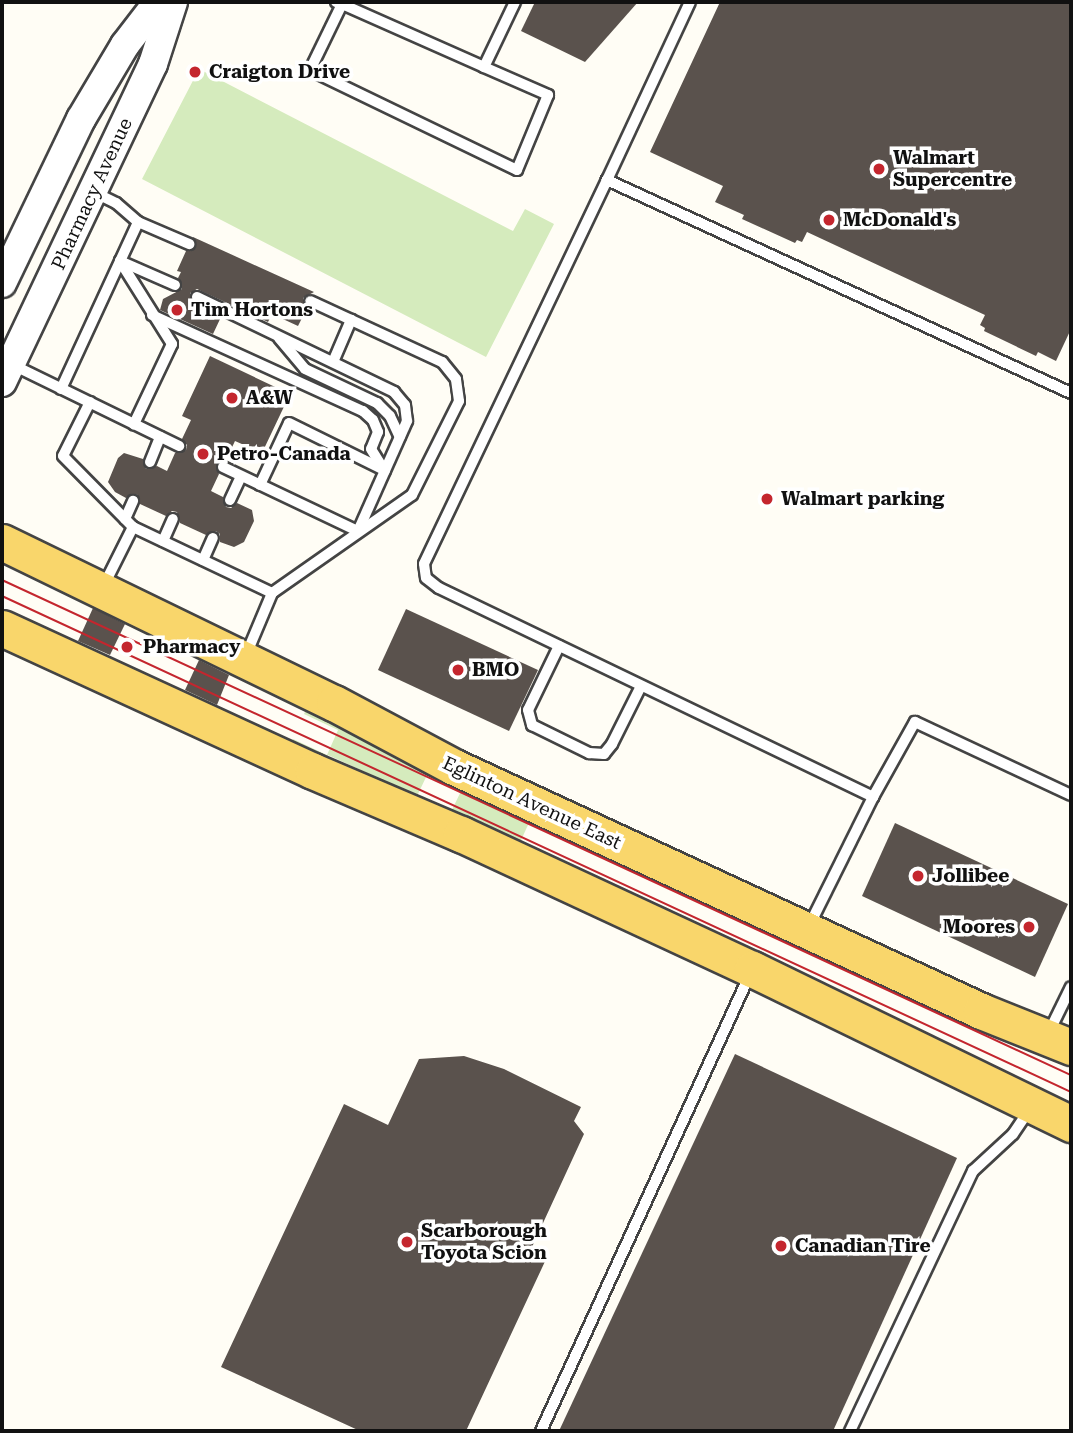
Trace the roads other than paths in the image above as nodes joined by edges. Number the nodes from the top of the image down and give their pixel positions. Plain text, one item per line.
1 (158, 2) edge
2 (173, 2) edge
3 (515, 2) edge
4 (690, 2) edge
5 (339, 3) edge
6 (484, 67) junction
7 (607, 180) junction
8 (93, 192) junction
9 (138, 222) junction
10 (189, 244) dead end
11 (120, 261) junction
12 (2, 283) edge
13 (175, 285) dead end
14 (197, 297) dead end
15 (310, 301) dead end
16 (152, 315) junction
17 (351, 320) junction
18 (277, 336) junction
19 (333, 362) junction
20 (6, 373) edge
21 (61, 389) junction
22 (1071, 393) edge
23 (90, 402) junction
24 (134, 424) junction
25 (160, 437) junction
26 (400, 437) junction
27 (179, 446) dead end
28 (149, 462) dead end
29 (223, 467) dead end
30 (385, 471) junction
31 (241, 476) junction
32 (260, 485) junction
33 (230, 500) dead end
34 (133, 501) dead end
35 (173, 519) dead end
36 (129, 523) junction
37 (358, 531) junction
38 (213, 538) dead end
39 (163, 541) junction
40 (2, 542) edge
41 (203, 561) junction
42 (102, 590) junction
43 (272, 593) junction
44 (2, 628) edge
45 (559, 646) junction
46 (243, 660) junction
47 (641, 686) junction
48 (1071, 795) edge
49 (873, 797) junction
50 (807, 931) junction
51 (752, 969) junction
52 (1071, 986) edge
53 (1059, 1042) edge
54 (1032, 1106) junction
55 (1071, 1125) edge
56 (541, 1431) edge
57 (850, 1431) edge

1 - 12 street, Pharmacy Avenue
2 - 8 street, Pharmacy Avenue
3 - 6 lane
4 - 7 lane
5 - 6 lane
5 - 6 lane
7 - 22 lane
7 - 45 lane
8 - 9 lane
8 - 20 street, Pharmacy Avenue
9 - 10 lane
9 - 11 lane
11 - 13 lane
11 - 16 lane
11 - 21 lane
14 - 18 lane
15 - 17 lane
16 - 24 lane
16 - 30 lane
17 - 19 lane
17 - 37 lane
18 - 19 lane
18 - 26 lane
19 - 26 lane
20 - 21 lane
21 - 23 lane
23 - 24 lane
23 - 36 lane
24 - 25 lane
25 - 27 lane
25 - 28 lane
26 - 30 lane
29 - 31 lane
30 - 32 lane
30 - 37 lane
31 - 32 lane
31 - 33 lane
32 - 37 lane
34 - 36 lane
35 - 39 lane
36 - 39 lane
36 - 42 lane
37 - 43 lane
38 - 41 lane
39 - 41 lane
40 - 42 main road, Eglinton Avenue East
41 - 43 lane
42 - 46 main road, Eglinton Avenue East
43 - 46 lane
44 - 51 main road
45 - 47 lane
45 - 47 lane
46 - 50 main road, Eglinton Avenue East
47 - 49 lane
48 - 49 lane
49 - 50 lane
50 - 53 main road, Eglinton Avenue East
51 - 54 main road
51 - 56 lane
52 - 53 lane
54 - 55 main road
54 - 57 lane

